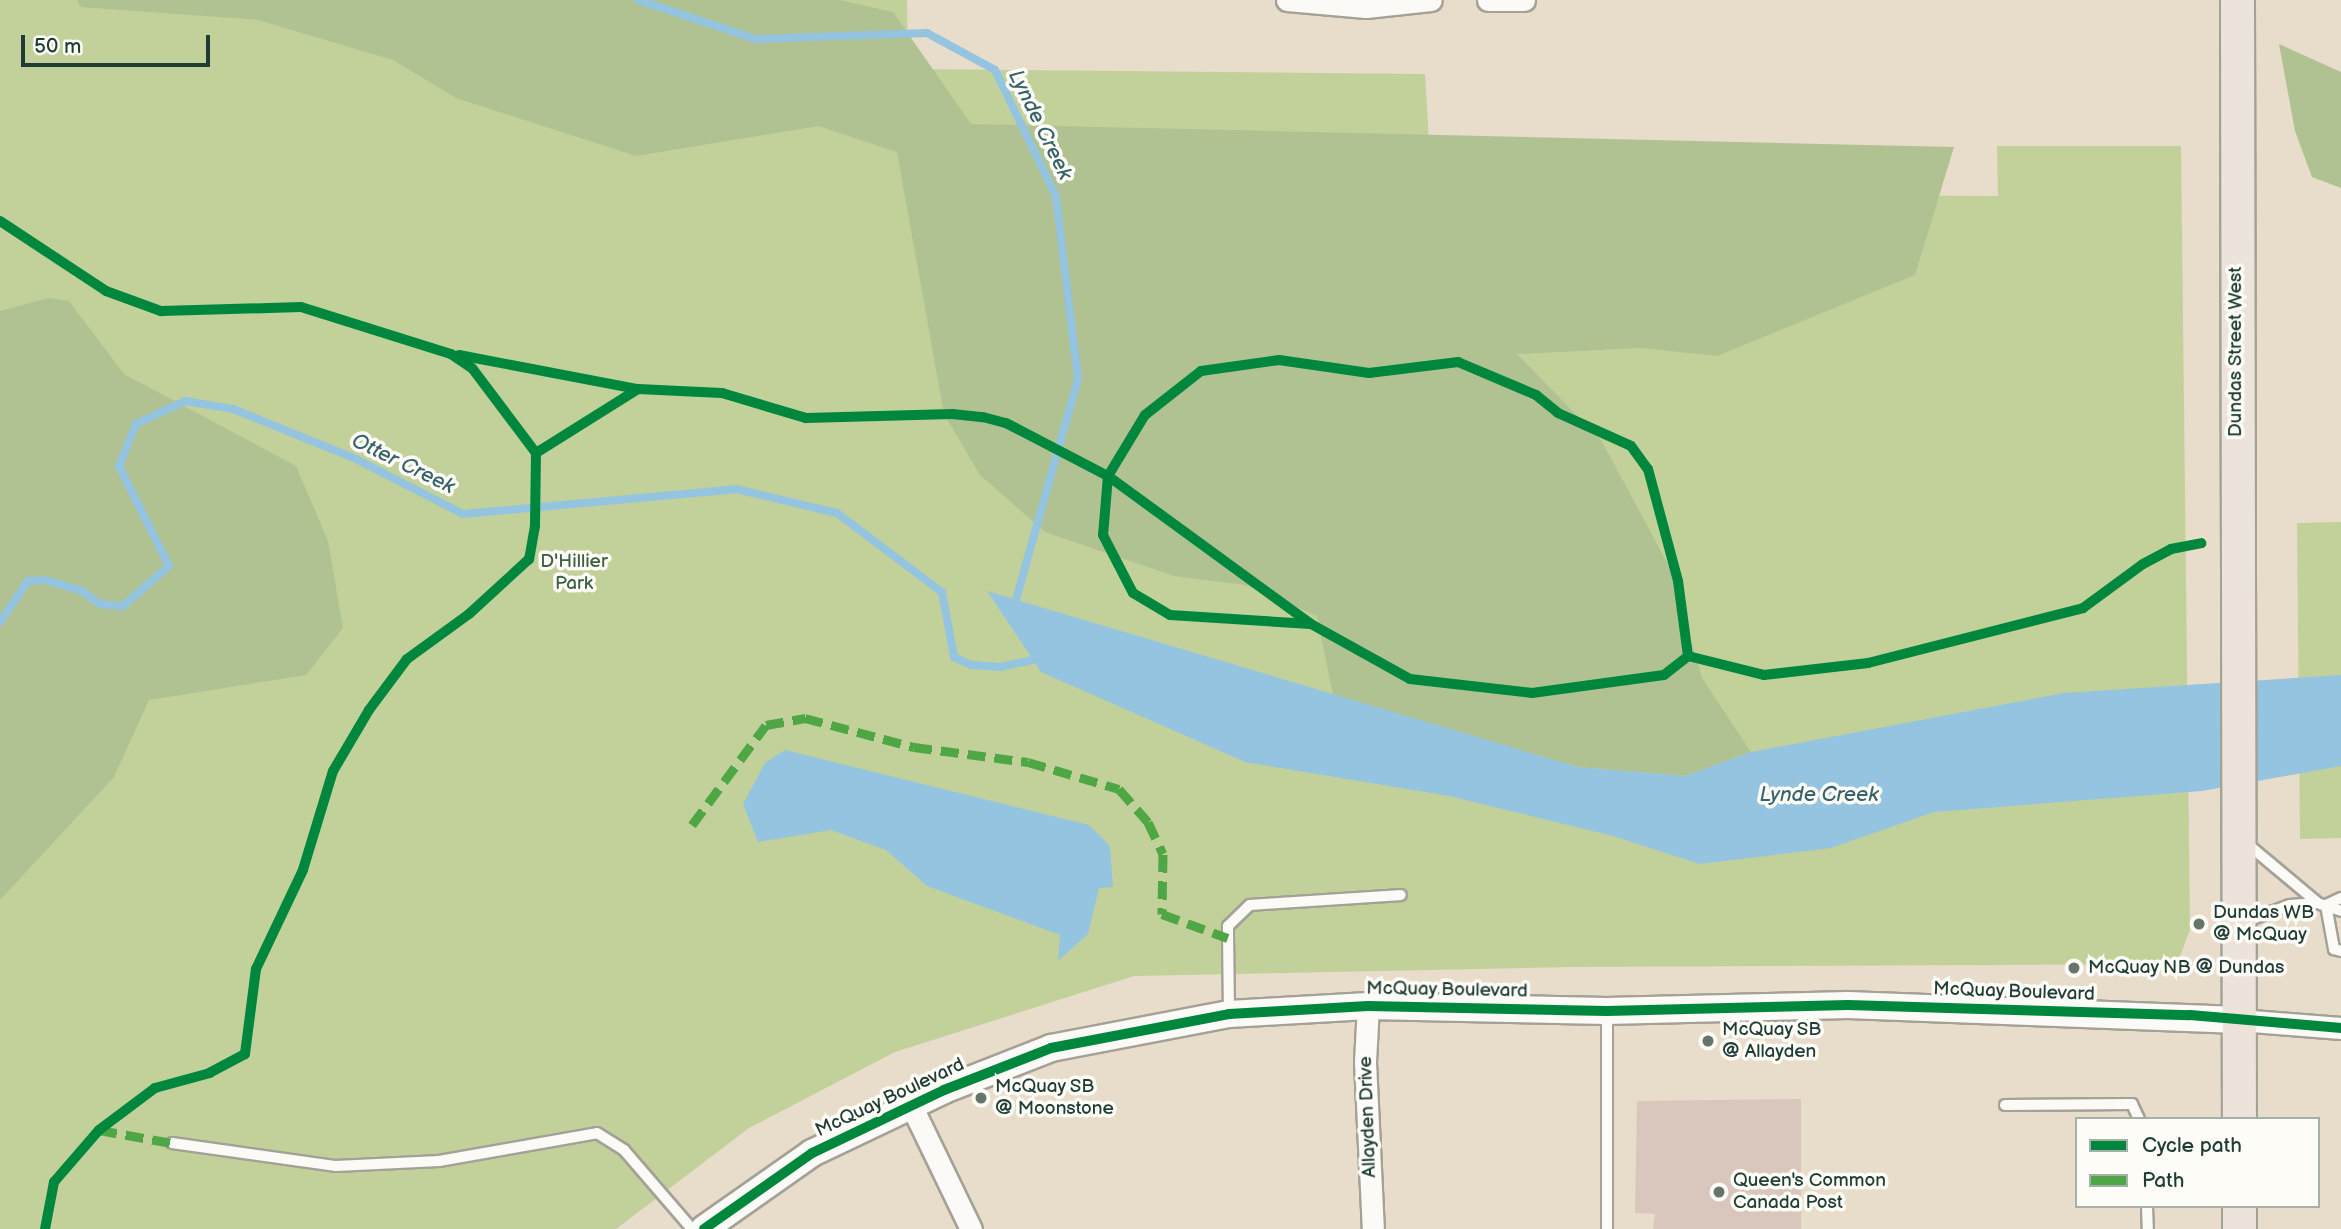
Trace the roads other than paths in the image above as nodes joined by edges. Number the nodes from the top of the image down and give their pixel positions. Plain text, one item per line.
1 (1287, 0) edge
2 (1431, 0) edge
3 (1488, 0) edge
4 (1524, 0) edge
5 (2237, 0) edge
6 (2237, 835) junction
7 (1401, 895) dead end
8 (2341, 898) edge
9 (2322, 904) junction
10 (2341, 911) edge
11 (2238, 925) junction
12 (2341, 951) edge
13 (1368, 1006) junction
14 (1607, 1011) junction
15 (1229, 1014) junction
16 (2239, 1020) junction
17 (2341, 1028) edge
18 (911, 1105) junction
19 (2005, 1105) dead end
20 (2138, 1117) edge
21 (2239, 1117) edge
22 (172, 1143) dead end
23 (2147, 1208) edge
24 (2239, 1208) edge
25 (692, 1229) edge
26 (704, 1229) edge
27 (971, 1229) edge
28 (1373, 1229) edge
29 (1607, 1229) edge
30 (2148, 1229) edge
31 (2239, 1229) edge

1 - 2 street
3 - 4 street
5 - 6 main road, Dundas Street West
6 - 9 lane
6 - 11 main road
7 - 15 lane
8 - 9 lane
9 - 10 lane
9 - 11 lane
9 - 12 lane
11 - 16 main road
13 - 14 street, McQuay Boulevard
13 - 15 street, McQuay Boulevard
13 - 28 street, Allayden Drive
14 - 16 street, McQuay Boulevard
14 - 29 lane
15 - 18 street, McQuay Boulevard
16 - 17 street
16 - 21 main road
18 - 26 street, McQuay Boulevard
18 - 27 street
19 - 20 lane
22 - 25 lane
23 - 30 lane
24 - 31 main road

